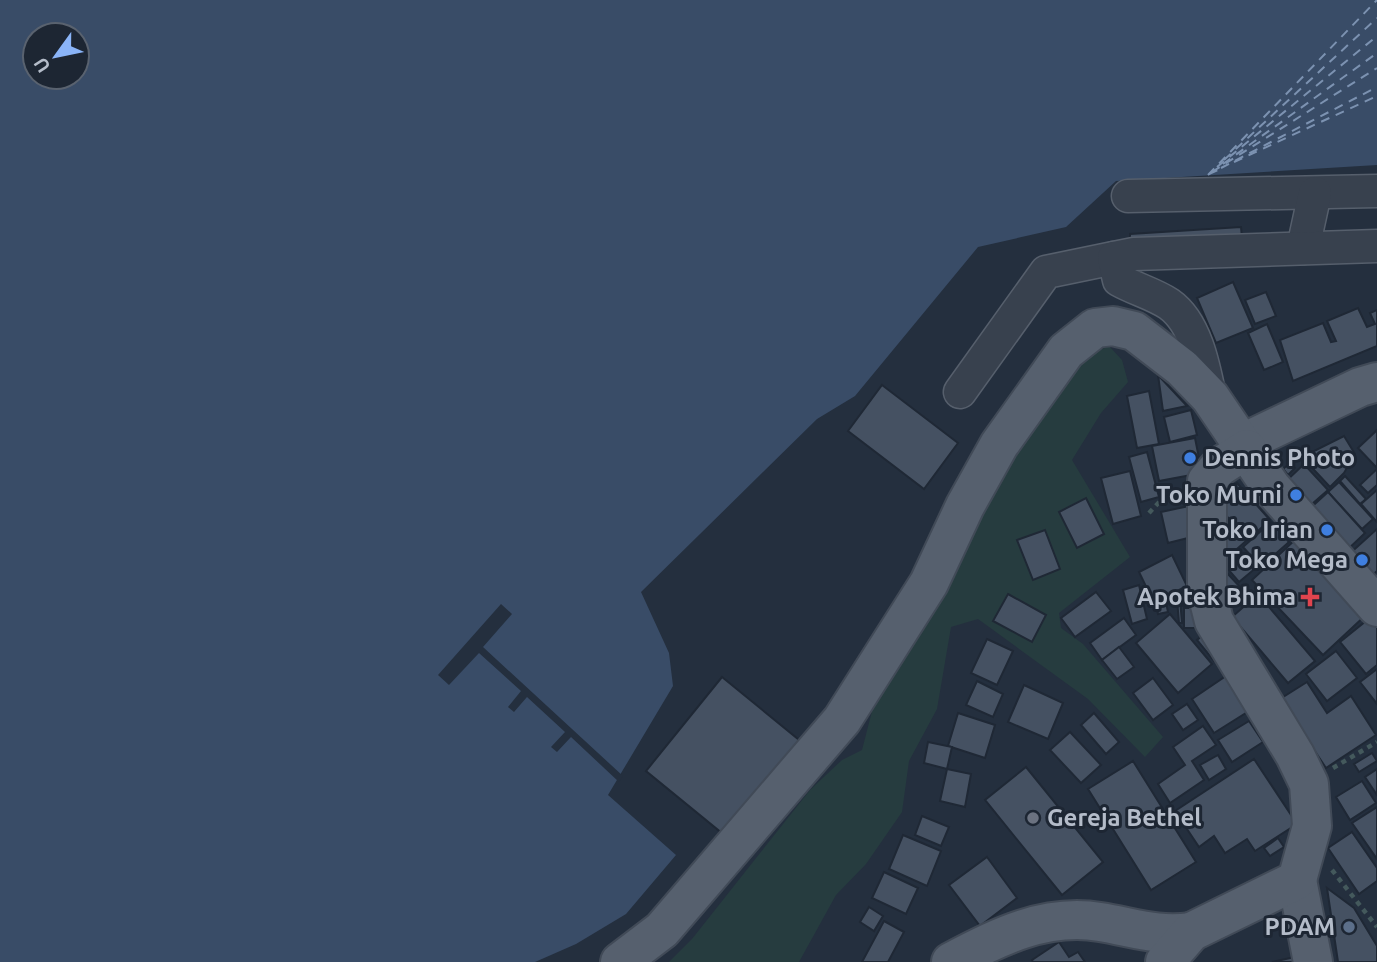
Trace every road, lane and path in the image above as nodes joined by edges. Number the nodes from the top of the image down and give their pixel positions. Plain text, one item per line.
1 (1377, 191) edge
2 (1315, 192) junction
3 (1128, 196) dead end
4 (1377, 246) edge
5 (1303, 248) junction
6 (1117, 269) junction
7 (1377, 382) edge
8 (960, 392) dead end
9 (1210, 397) junction
10 (1377, 401) edge
11 (1242, 452) junction
12 (1377, 607) edge
13 (1377, 742) edge
14 (1308, 784) junction
15 (1309, 841) junction
16 (1297, 880) junction
17 (1117, 926) junction
18 (1377, 927) edge
19 (1191, 932) junction
20 (998, 951) edge
21 (620, 962) edge
22 (951, 962) edge
23 (1145, 962) edge
24 (1165, 962) edge
25 (1314, 962) edge

1 - 2 lane
2 - 3 lane
2 - 5 lane
4 - 5 lane
5 - 6 lane
6 - 8 lane
6 - 9 lane
7 - 11 main road
9 - 11 main road
9 - 21 main road
10 - 11 main road
11 - 12 main road
11 - 14 main road
13 - 14 path
14 - 15 main road
15 - 16 main road
15 - 18 path
16 - 19 main road
16 - 25 main road
17 - 19 main road
17 - 20 main road
17 - 23 main road
19 - 24 main road
20 - 22 main road

